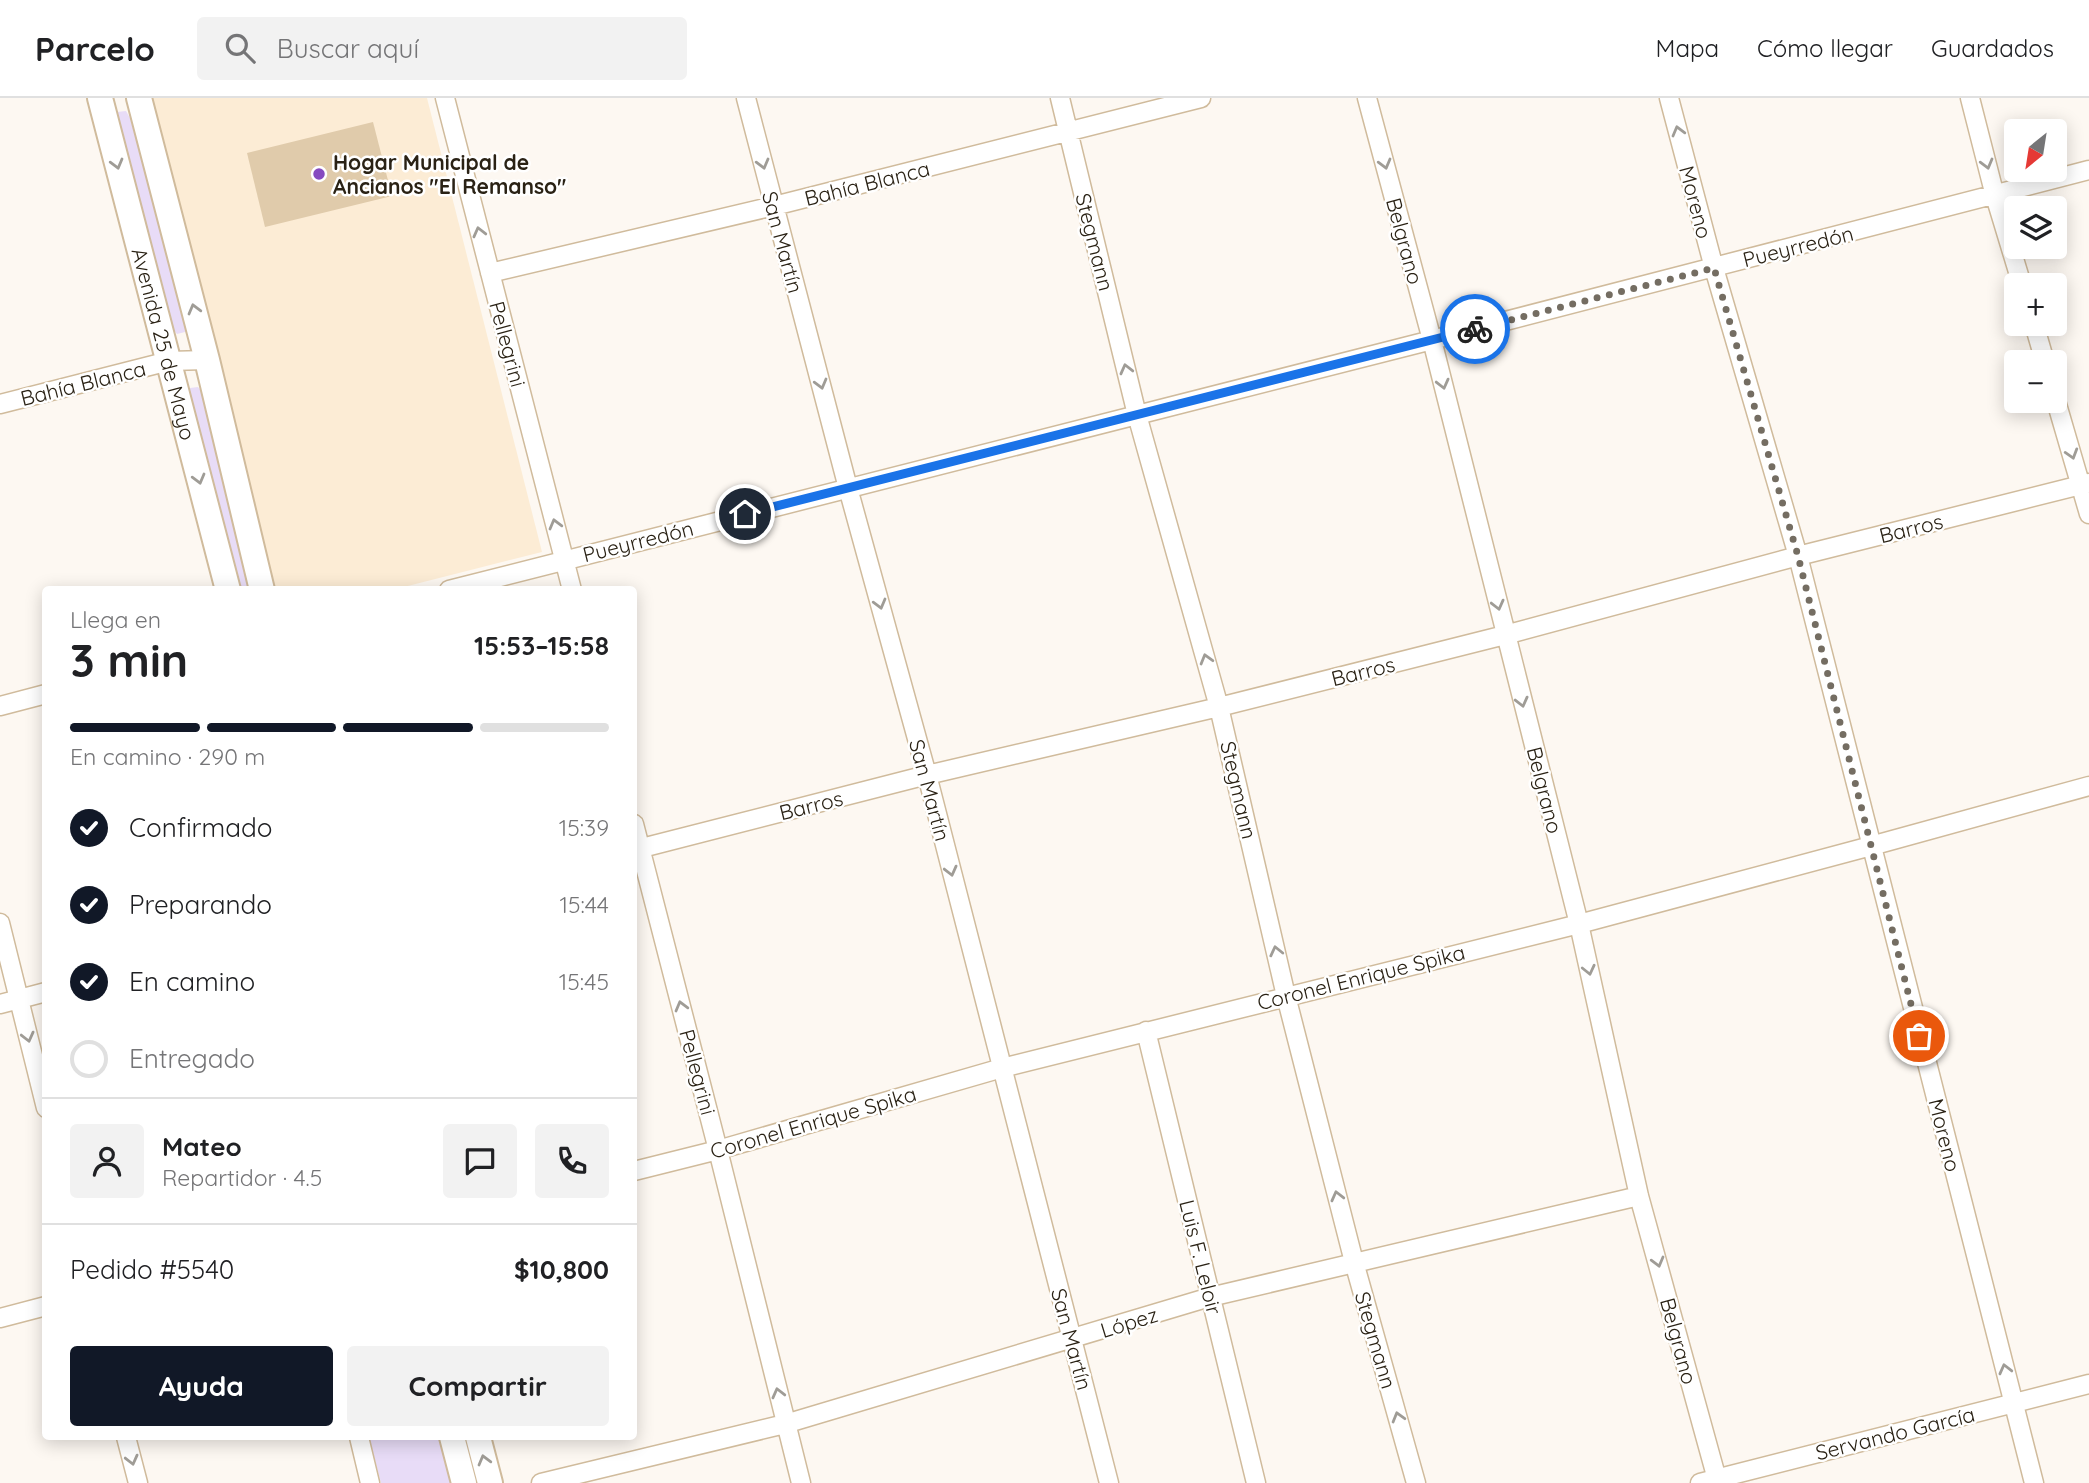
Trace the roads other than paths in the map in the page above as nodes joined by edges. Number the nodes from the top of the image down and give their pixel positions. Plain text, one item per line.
1 (100, 98) edge
2 (139, 98) edge
3 (445, 98) edge
4 (746, 98) edge
5 (1060, 98) edge
6 (1201, 98) edge
7 (1367, 98) edge
8 (1669, 98) edge
9 (1970, 98) edge
10 (1069, 133) junction
11 (2089, 170) edge
12 (1995, 196) junction
13 (774, 206) junction
14 (1714, 268) junction
15 (490, 273) junction
16 (2018, 273) edge
17 (1432, 341) junction
18 (207, 360) junction
19 (169, 361) junction
20 (0, 404) edge
21 (2061, 413) edge
22 (1137, 415) junction
23 (2085, 484) edge
24 (848, 488) junction
25 (2089, 514) edge
26 (1798, 556) junction
27 (564, 560) junction
28 (227, 586) edge
29 (261, 586) edge
30 (464, 586) edge
31 (571, 586) edge
32 (1505, 635) junction
33 (42, 695) edge
34 (0, 706) edge
35 (1219, 707) junction
36 (927, 775) junction
37 (2089, 786) edge
38 (1871, 846) junction
39 (637, 849) edge
40 (0, 923) edge
41 (1579, 924) junction
42 (42, 993) edge
43 (1286, 996) junction
44 (19, 999) junction
45 (0, 1004) edge
46 (1146, 1031) junction
47 (1002, 1068) junction
48 (42, 1092) edge
49 (719, 1150) junction
50 (637, 1170) edge
51 (1639, 1196) junction
52 (1354, 1262) junction
53 (1210, 1297) junction
54 (42, 1307) edge
55 (0, 1318) edge
56 (1072, 1339) junction
57 (2089, 1384) edge
58 (2014, 1403) junction
59 (785, 1424) junction
60 (128, 1440) edge
61 (360, 1440) edge
62 (453, 1440) edge
63 (479, 1440) edge
64 (1712, 1481) edge
65 (138, 1483) edge
66 (370, 1483) edge
67 (464, 1483) edge
68 (490, 1483) edge
69 (541, 1483) edge
70 (801, 1483) edge
71 (1109, 1483) edge
72 (1256, 1483) edge
73 (1416, 1483) edge
74 (2034, 1483) edge

1 -> 19 main road, Avenida 25 de Mayo
18 -> 2 main road, Avenida 25 de Mayo
15 -> 3 street, Pellegrini
4 -> 13 street, San Martín
5 - 10 street, Stegmann
6 - 10 street, Bahía Blanca
7 -> 17 street, Belgrano
14 -> 8 street, Moreno
9 -> 12 street
10 - 13 street, Bahía Blanca
22 -> 10 street, Stegmann
11 - 12 street, Pueyrredón
12 - 14 street, Pueyrredón
12 - 16 street
13 - 15 street, Bahía Blanca
13 -> 24 street, San Martín
14 - 17 street, Pueyrredón
14 - 26 street, Moreno
27 -> 15 street, Pellegrini
17 - 22 street, Pueyrredón
17 -> 32 street, Belgrano
18 - 19 street, Bahía Blanca
18 - 29 main road, Avenida 25 de Mayo
19 - 20 street, Bahía Blanca
19 -> 28 main road, Avenida 25 de Mayo
21 -> 23 street
22 - 24 street, Pueyrredón
35 -> 22 street, Stegmann
23 - 25 street
23 - 26 street, Barros
24 - 27 street, Pueyrredón
24 -> 36 street, San Martín
26 - 32 street, Barros
26 - 38 street, Moreno
27 - 30 street, Pueyrredón
27 - 31 street, Pellegrini
32 - 35 street, Barros
32 -> 41 street, Belgrano
33 - 34 street
35 - 36 street, Barros
43 -> 35 street, Stegmann
36 - 39 street, Barros
36 -> 47 street, San Martín
37 - 38 street, Coronel Enrique Spika
38 - 41 street, Coronel Enrique Spika
58 -> 38 street, Moreno
49 -> 39 street, Pellegrini
40 - 44 street
41 - 43 street, Coronel Enrique Spika
41 -> 51 street, Belgrano
42 - 44 street
43 - 46 street, Coronel Enrique Spika
52 -> 43 street, Stegmann
44 - 45 street
44 -> 48 street
46 - 47 street, Coronel Enrique Spika
46 - 53 street, Luis F. Leloir
47 - 49 street, Coronel Enrique Spika
47 - 56 street, San Martín
49 - 50 street, Coronel Enrique Spika
59 -> 49 street, Pellegrini
51 - 52 street, López
51 -> 64 street, Belgrano
52 - 53 street, López
73 -> 52 street, Stegmann
53 - 56 street, López
53 - 72 street, Luis F. Leloir
54 - 55 street
56 - 59 street, López
56 - 71 street, San Martín
57 - 58 street, Servando García
58 - 64 street, Servando García
58 - 74 street, Moreno
59 - 69 street, López
59 - 70 street, Pellegrini
60 -> 65 street
61 - 66 street
62 - 67 main road
68 -> 63 main road

